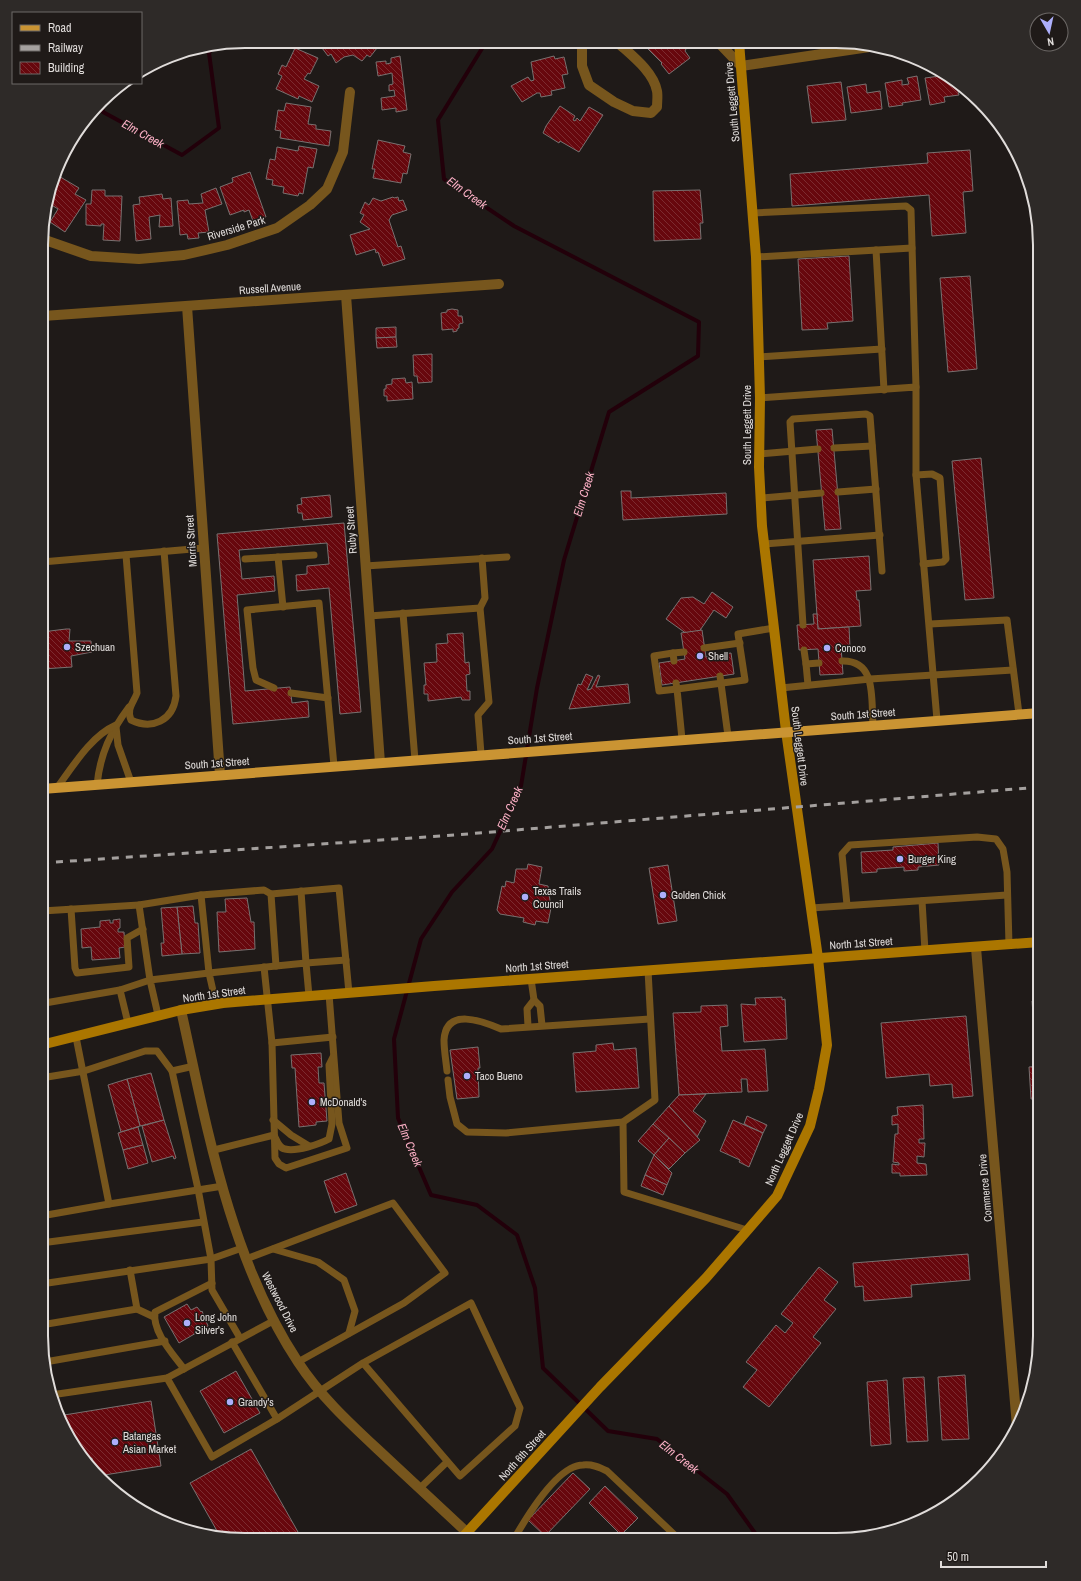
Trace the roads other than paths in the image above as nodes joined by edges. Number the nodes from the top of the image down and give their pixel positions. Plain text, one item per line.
1 (582, 48) edge
2 (623, 48) edge
3 (724, 48) edge
4 (740, 48) edge
5 (841, 48) edge
6 (741, 66) junction
7 (350, 92) dead end
8 (753, 213) junction
9 (48, 240) edge
10 (912, 248) junction
11 (876, 250) junction
12 (756, 257) junction
13 (500, 284) dead end
14 (346, 295) junction
15 (187, 306) junction
16 (48, 316) edge
17 (882, 350) junction
18 (759, 357) junction
19 (916, 387) junction
20 (884, 390) junction
21 (760, 398) junction
22 (872, 446) junction
23 (834, 448) dead end
24 (818, 450) dead end
25 (792, 452) junction
26 (759, 454) junction
27 (916, 475) junction
28 (876, 489) junction
29 (838, 492) dead end
30 (822, 493) dead end
31 (795, 495) junction
32 (761, 498) junction
33 (880, 535) junction
34 (797, 542) junction
35 (764, 544) junction
36 (204, 548) junction
37 (164, 551) junction
38 (126, 555) junction
39 (314, 555) dead end
40 (278, 557) junction
41 (507, 557) dead end
42 (482, 558) junction
43 (245, 560) dead end
44 (48, 562) edge
45 (923, 564) junction
46 (365, 566) junction
47 (882, 571) dead end
48 (283, 607) junction
49 (480, 608) junction
50 (403, 614) junction
51 (369, 616) junction
52 (930, 624) junction
53 (803, 625) dead end
54 (774, 628) junction
55 (740, 643) junction
56 (716, 646) junction
57 (704, 648) dead end
58 (804, 650) dead end
59 (684, 652) dead end
60 (673, 653) junction
61 (717, 655) dead end
62 (674, 661) dead end
63 (842, 661) dead end
64 (819, 663) dead end
65 (806, 664) junction
66 (1013, 670) junction
67 (933, 675) junction
68 (870, 679) junction
69 (721, 680) junction
70 (808, 685) junction
71 (677, 686) junction
72 (274, 688) dead end
73 (780, 688) junction
74 (291, 693) dead end
75 (328, 698) junction
76 (129, 707) junction
77 (1033, 713) edge
78 (1019, 714) junction
79 (937, 720) junction
80 (116, 725) junction
81 (873, 725) junction
82 (786, 731) junction
83 (728, 736) junction
84 (682, 739) junction
85 (486, 754) junction
86 (415, 760) junction
87 (380, 763) junction
88 (334, 766) junction
89 (220, 775) junction
90 (131, 782) junction
91 (97, 784) junction
92 (57, 788) junction
93 (48, 789) edge
94 (796, 806) joint
95 (301, 891) junction
96 (271, 894) junction
97 (200, 895) junction
98 (1008, 895) junction
99 (922, 901) junction
100 (139, 905) junction
101 (847, 905) junction
102 (811, 908) junction
103 (71, 909) junction
104 (48, 911) edge
105 (143, 929) junction
106 (1033, 943) edge
107 (1009, 945) junction
108 (976, 948) junction
109 (925, 951) junction
110 (818, 958) junction
111 (346, 960) junction
112 (306, 963) junction
113 (276, 966) junction
114 (264, 967) junction
115 (648, 970) junction
116 (209, 973) junction
117 (531, 978) junction
118 (150, 980) junction
119 (120, 990) junction
120 (349, 993) junction
121 (329, 994) junction
122 (309, 996) junction
123 (268, 999) junction
124 (534, 1000) junction
125 (48, 1002) edge
126 (216, 1004) junction
127 (181, 1010) junction
128 (158, 1015) junction
129 (650, 1019) junction
130 (128, 1023) junction
131 (542, 1025) junction
132 (528, 1026) junction
133 (76, 1037) junction
134 (332, 1037) junction
135 (272, 1043) junction
136 (48, 1044) edge
137 (334, 1055) junction
138 (194, 1066) junction
139 (84, 1071) junction
140 (172, 1071) junction
141 (447, 1071) dead end
142 (48, 1077) edge
143 (448, 1080) dead end
144 (273, 1120) junction
145 (623, 1122) junction
146 (274, 1135) junction
147 (309, 1146) junction
148 (214, 1150) junction
149 (223, 1186) junction
150 (198, 1189) junction
151 (109, 1204) junction
152 (48, 1215) edge
153 (204, 1222) junction
154 (747, 1230) junction
155 (48, 1241) edge
156 (242, 1248) junction
157 (272, 1249) junction
158 (246, 1258) junction
159 (211, 1259) junction
160 (130, 1270) junction
161 (48, 1283) edge
162 (212, 1283) junction
163 (137, 1308) junction
164 (154, 1317) junction
165 (274, 1320) junction
166 (48, 1324) edge
167 (349, 1333) junction
168 (240, 1338) junction
169 (165, 1341) junction
170 (232, 1342) junction
171 (50, 1361) edge
172 (298, 1362) junction
173 (363, 1363) junction
174 (184, 1369) junction
175 (167, 1378) junction
176 (600, 1387) joint
177 (320, 1390) junction
178 (57, 1394) edge
179 (1016, 1416) edge
180 (277, 1419) junction
181 (447, 1462) junction
182 (420, 1488) junction
183 (464, 1533) edge
184 (471, 1533) edge
185 (518, 1533) edge
186 (673, 1533) edge

1 - 2 street
3 - 6 street
4 - 6 main road, South Leggett Drive
5 - 6 street
6 - 8 main road, South Leggett Drive
7 - 9 street, Riverside Park
8 - 10 lane
8 - 12 main road, South Leggett Drive
10 - 11 lane
10 - 19 lane
11 - 12 lane
11 - 17 lane
12 - 18 main road, South Leggett Drive
13 - 14 street, Russell Avenue
14 - 15 street, Russell Avenue
14 - 46 street, Ruby Street
15 - 16 street, Russell Avenue
15 - 36 street, Morris Street
17 - 18 lane
17 - 20 lane
18 - 21 main road, South Leggett Drive
19 - 20 lane
19 - 27 lane
20 - 21 lane
21 - 26 main road, South Leggett Drive
22 - 23 lane
22 - 25 lane
22 - 28 lane
24 - 25 lane
25 - 26 lane
25 - 31 lane
26 - 32 main road, South Leggett Drive
27 - 45 lane
27 - 45 lane
28 - 29 lane
28 - 33 lane
30 - 31 lane
31 - 32 lane
31 - 34 lane
32 - 35 main road, South Leggett Drive
33 - 34 lane
33 - 47 lane
34 - 35 lane
34 - 53 lane
35 - 54 main road, South Leggett Drive
36 - 37 lane
36 - 89 street, Morris Street
37 - 38 lane
37 - 76 lane
38 - 44 lane
38 - 76 lane
39 - 40 lane
40 - 43 lane
40 - 48 lane
41 - 42 lane
42 - 46 lane
42 - 49 lane
45 - 52 lane
46 - 51 street, Ruby Street
48 - 72 lane
48 - 75 lane
49 - 50 lane
49 - 85 lane
50 - 51 lane
50 - 86 lane
51 - 87 street, Ruby Street
52 - 66 lane
52 - 67 lane
54 - 55 lane
54 - 73 main road, South Leggett Drive
55 - 56 lane
55 - 69 lane
56 - 57 lane
56 - 61 lane
58 - 65 lane
59 - 60 lane
60 - 62 lane
60 - 71 lane
63 - 68 lane
64 - 65 lane
65 - 70 lane
66 - 67 lane
66 - 78 lane
67 - 68 lane
67 - 79 lane
68 - 70 lane
68 - 81 lane
69 - 71 lane
69 - 83 lane
70 - 73 lane
71 - 84 lane
73 - 82 main road, South Leggett Drive
74 - 75 lane
75 - 88 lane
76 - 80 lane
77 - 78 main road, South 1st Street
78 - 79 main road, South 1st Street
79 - 81 main road, South 1st Street
80 - 90 lane
80 - 91 lane
80 - 92 lane
81 - 82 main road, South 1st Street
82 - 83 main road, South 1st Street
82 - 94 main road, South Leggett Drive
83 - 84 main road, South 1st Street
84 - 85 main road, South 1st Street
85 - 86 main road, South 1st Street
86 - 87 main road, South 1st Street
87 - 88 main road, South 1st Street
88 - 89 main road, South 1st Street
89 - 90 main road, South 1st Street
90 - 91 main road, South 1st Street
91 - 92 main road, South 1st Street
92 - 93 main road, South 1st Street
94 - 102 main road, North Leggett Drive
95 - 96 lane
95 - 111 lane
95 - 112 lane
96 - 97 lane
96 - 113 lane
97 - 100 lane
97 - 116 lane
98 - 99 lane
98 - 101 lane
98 - 107 lane
99 - 101 lane
99 - 109 lane
100 - 103 lane
100 - 105 lane
101 - 102 lane
102 - 110 main road, North Leggett Drive
103 - 104 lane
103 - 105 lane
105 - 118 lane
106 - 107 main road, North 1st Street
107 - 108 main road, North 1st Street
108 - 109 main road, North 1st Street
108 - 179 street, Commerce Drive
109 - 110 main road, North 1st Street
110 - 115 main road, North 1st Street
110 - 154 main road, North Leggett Drive
111 - 112 lane
111 - 120 lane
112 - 113 lane
112 - 122 lane
113 - 114 lane
114 - 116 lane
114 - 123 lane
115 - 117 main road, North 1st Street
115 - 129 lane
116 - 118 lane
116 - 126 lane
117 - 120 main road, North 1st Street
117 - 124 lane
118 - 119 lane
118 - 128 lane
119 - 125 lane
119 - 130 lane
120 - 121 main road, North 1st Street
121 - 122 main road, North 1st Street
121 - 134 lane
122 - 123 main road, North 1st Street
123 - 126 main road, North 1st Street
123 - 135 lane
124 - 131 lane
124 - 132 lane
126 - 127 main road, North 1st Street
127 - 128 main road, North 1st Street
127 - 138 street, Westwood Drive
128 - 130 main road, North 1st Street
129 - 131 lane
129 - 145 lane
130 - 133 main road, North 1st Street
131 - 132 lane
132 - 141 lane
133 - 136 main road, North 1st Street
133 - 139 lane
134 - 135 lane
134 - 137 lane
135 - 144 lane
137 - 146 lane
137 - 147 lane
138 - 140 lane
138 - 148 street, Westwood Drive
139 - 140 lane
139 - 142 lane
139 - 151 lane
140 - 150 lane
143 - 145 lane
144 - 146 lane
144 - 147 lane
145 - 154 lane
146 - 147 lane
146 - 148 lane
148 - 149 street, Westwood Drive
149 - 150 lane
149 - 156 street, Westwood Drive
150 - 151 lane
150 - 153 lane
151 - 152 lane
153 - 155 lane
153 - 159 lane
154 - 176 main road, North Leggett Drive
156 - 158 street, Westwood Drive
156 - 159 lane
157 - 158 lane
157 - 167 lane
157 - 167 lane
158 - 165 street, Westwood Drive
159 - 160 lane
159 - 162 lane
160 - 161 lane
160 - 163 lane
162 - 164 lane
162 - 168 lane
163 - 164 lane
163 - 166 lane
164 - 169 lane
165 - 168 lane
165 - 172 street, Westwood Drive
167 - 172 lane
168 - 170 lane
169 - 171 lane
169 - 174 lane
170 - 174 lane
170 - 180 lane
172 - 177 street, Westwood Drive
173 - 177 lane
173 - 181 lane
173 - 181 lane
174 - 175 lane
175 - 178 lane
175 - 180 lane
176 - 184 main road, North 6th Street
177 - 180 lane
177 - 182 street, Westwood Drive
181 - 182 lane
182 - 183 street, Westwood Drive
185 - 186 lane

